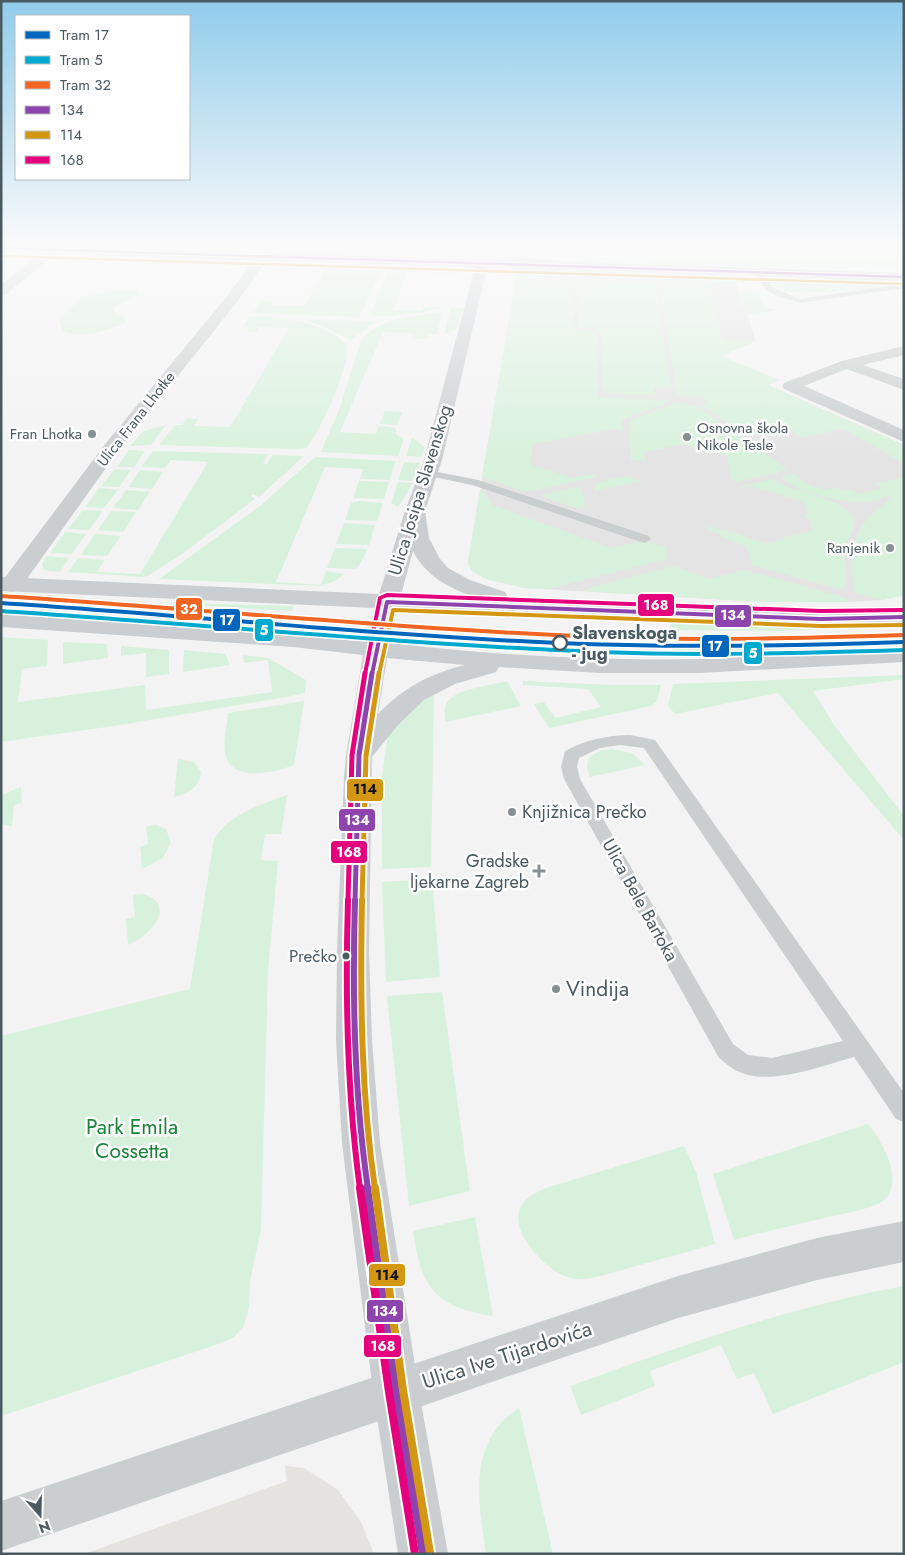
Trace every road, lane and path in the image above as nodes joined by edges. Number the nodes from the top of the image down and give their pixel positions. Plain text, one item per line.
1 (218, 317) edge
2 (474, 317) edge
3 (904, 350) edge
4 (848, 364) junction
5 (904, 385) edge
6 (904, 437) edge
7 (428, 473) junction
8 (415, 511) junction
9 (645, 539) dead end
10 (6, 584) edge
11 (387, 602) junction
12 (549, 608) junction
13 (904, 617) edge
14 (1, 620) edge
15 (376, 650) junction
16 (904, 656) edge
17 (517, 661) junction
18 (359, 755) junction
19 (858, 1047) junction
20 (904, 1112) edge
21 (904, 1241) edge
22 (396, 1392) junction
23 (1, 1526) edge
24 (422, 1554) edge

1 - 10 street, Ulica Frana Lhotke
2 - 7 street, Ulica Josipa Slavenskog
3 - 4 street
4 - 5 street
4 - 6 street
7 - 8 street, Ulica Josipa Slavenskog
7 - 9 lane
8 - 11 street, Ulica Josipa Slavenskog
8 - 12 street
10 - 11 street
11 - 12 street
11 - 15 street, Ulica Josipa Slavenskog
12 - 13 street
14 - 15 street
15 - 17 street
15 - 18 street, Ulica Josipa Slavenskog
16 - 17 street
17 - 18 street
18 - 22 street, Ulica Josipa Slavenskog
19 - 19 lane, Ulica Bele Bartoka
19 - 20 lane, Ulica Bele Bartoka
21 - 22 street, Ulica Ive Tijardovića
22 - 23 street, Ulica Ive Tijardovića
22 - 24 street, Ulica Josipa Slavenskog

